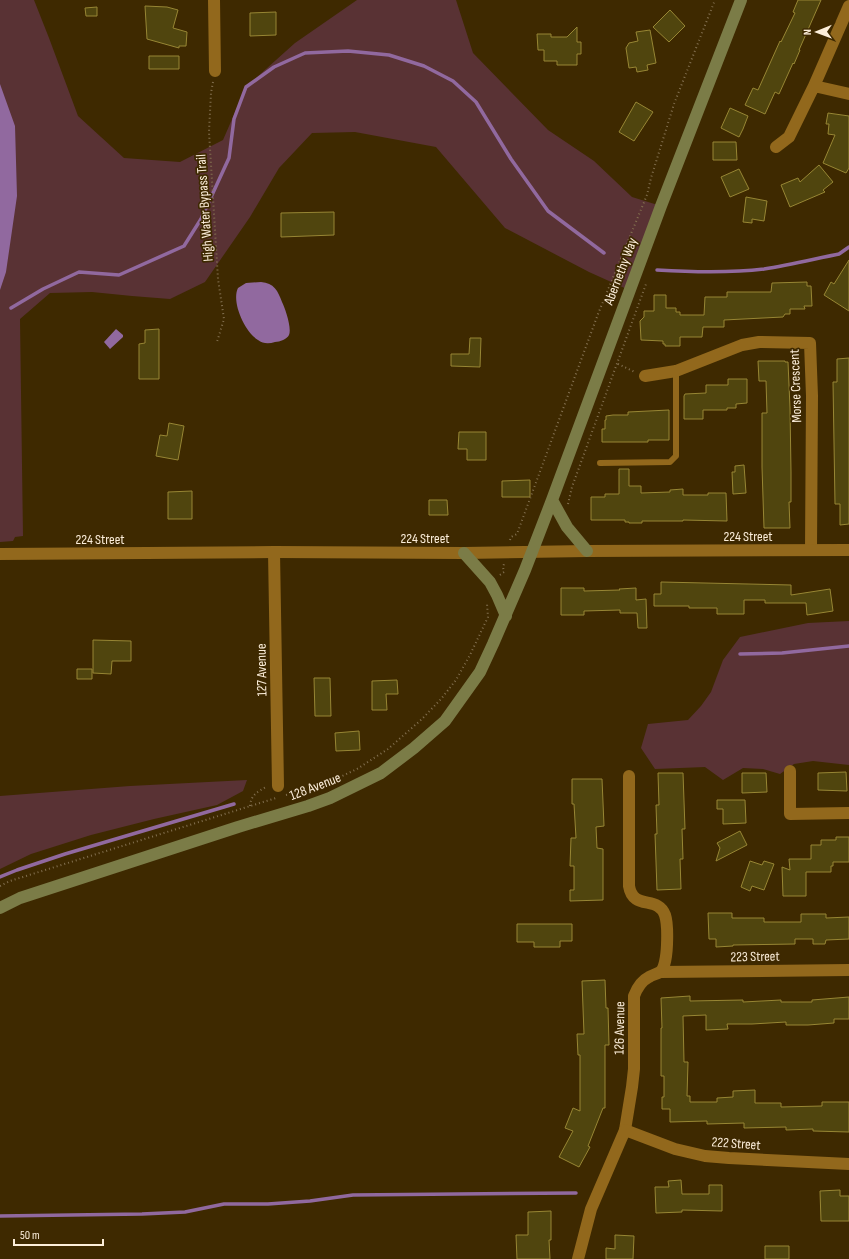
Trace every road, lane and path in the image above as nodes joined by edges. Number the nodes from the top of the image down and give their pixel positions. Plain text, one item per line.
1 (214, 0) edge
2 (715, 0) edge
3 (742, 0) edge
4 (849, 6) edge
5 (215, 72) joint
6 (814, 86) junction
7 (849, 94) edge
8 (776, 147) dead end
9 (217, 342) dead end
10 (618, 364) dead end
11 (676, 371) junction
12 (645, 376) joint
13 (600, 463) dead end
14 (552, 500) junction
15 (510, 540) dead end
16 (811, 550) junction
17 (849, 550) edge
18 (587, 551) junction
19 (274, 552) junction
20 (464, 553) junction
21 (531, 553) junction
22 (0, 554) edge
23 (503, 568) dead end
24 (497, 578) dead end
25 (506, 616) junction
26 (790, 771) dead end
27 (630, 776) dead end
28 (278, 784) joint
29 (250, 806) dead end
30 (849, 813) edge
31 (0, 908) edge
32 (849, 970) edge
33 (660, 972) junction
34 (625, 1130) junction
35 (849, 1164) edge
36 (578, 1259) edge

1 - 5 street
2 - 15 path
3 - 14 main road, Abernethy Way
4 - 6 street
5 - 9 path, High Water Bypass Trail
6 - 7 street
6 - 8 street
10 - 12 path
11 - 12 street, Morse Crescent
11 - 13 lane
11 - 16 street, Morse Crescent
14 - 18 main road
14 - 21 main road, Abernethy Way
16 - 17 street, 224 Street
16 - 18 street, 224 Street
18 - 21 street, 224 Street
19 - 20 street, 224 Street
19 - 22 street, 224 Street
19 - 28 street, 127 Avenue
20 - 21 street, 224 Street
20 - 25 main road
21 - 25 main road, 128 Avenue
23 - 24 path
25 - 31 main road, 128 Avenue
26 - 30 street
27 - 33 street
28 - 29 path
32 - 33 street, 223 Street
33 - 34 street, 126 Avenue
34 - 35 street, 222 Street
34 - 36 street, 126 Avenue

